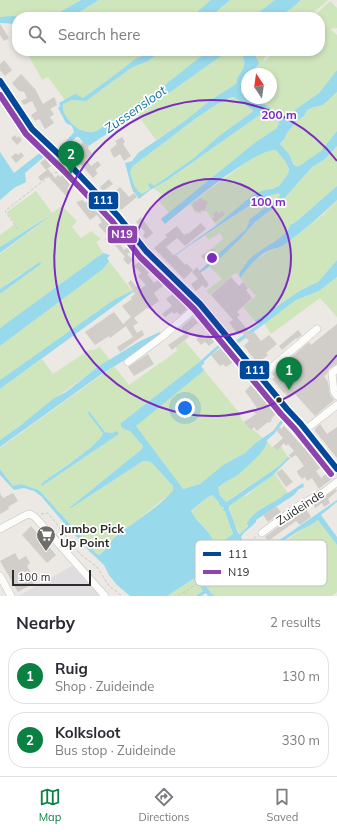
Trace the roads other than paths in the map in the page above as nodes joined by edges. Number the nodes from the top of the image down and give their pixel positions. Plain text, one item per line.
1 (0, 81) edge
2 (200, 304) junction
3 (317, 329) dead end
4 (128, 362) dead end
5 (337, 369) edge
6 (260, 377) junction
7 (337, 396) edge
8 (337, 405) edge
9 (305, 430) junction
10 (337, 469) edge
11 (337, 482) edge
12 (0, 529) edge
13 (262, 533) road end
14 (0, 576) edge
15 (11, 596) edge
16 (105, 596) edge

1 - 2 street
2 - 4 street
2 - 6 street
3 - 6 street
5 - 7 street
6 - 9 street
8 - 9 street
9 - 10 street
11 - 13 street, Zuideinde
12 - 16 street
14 - 15 street

